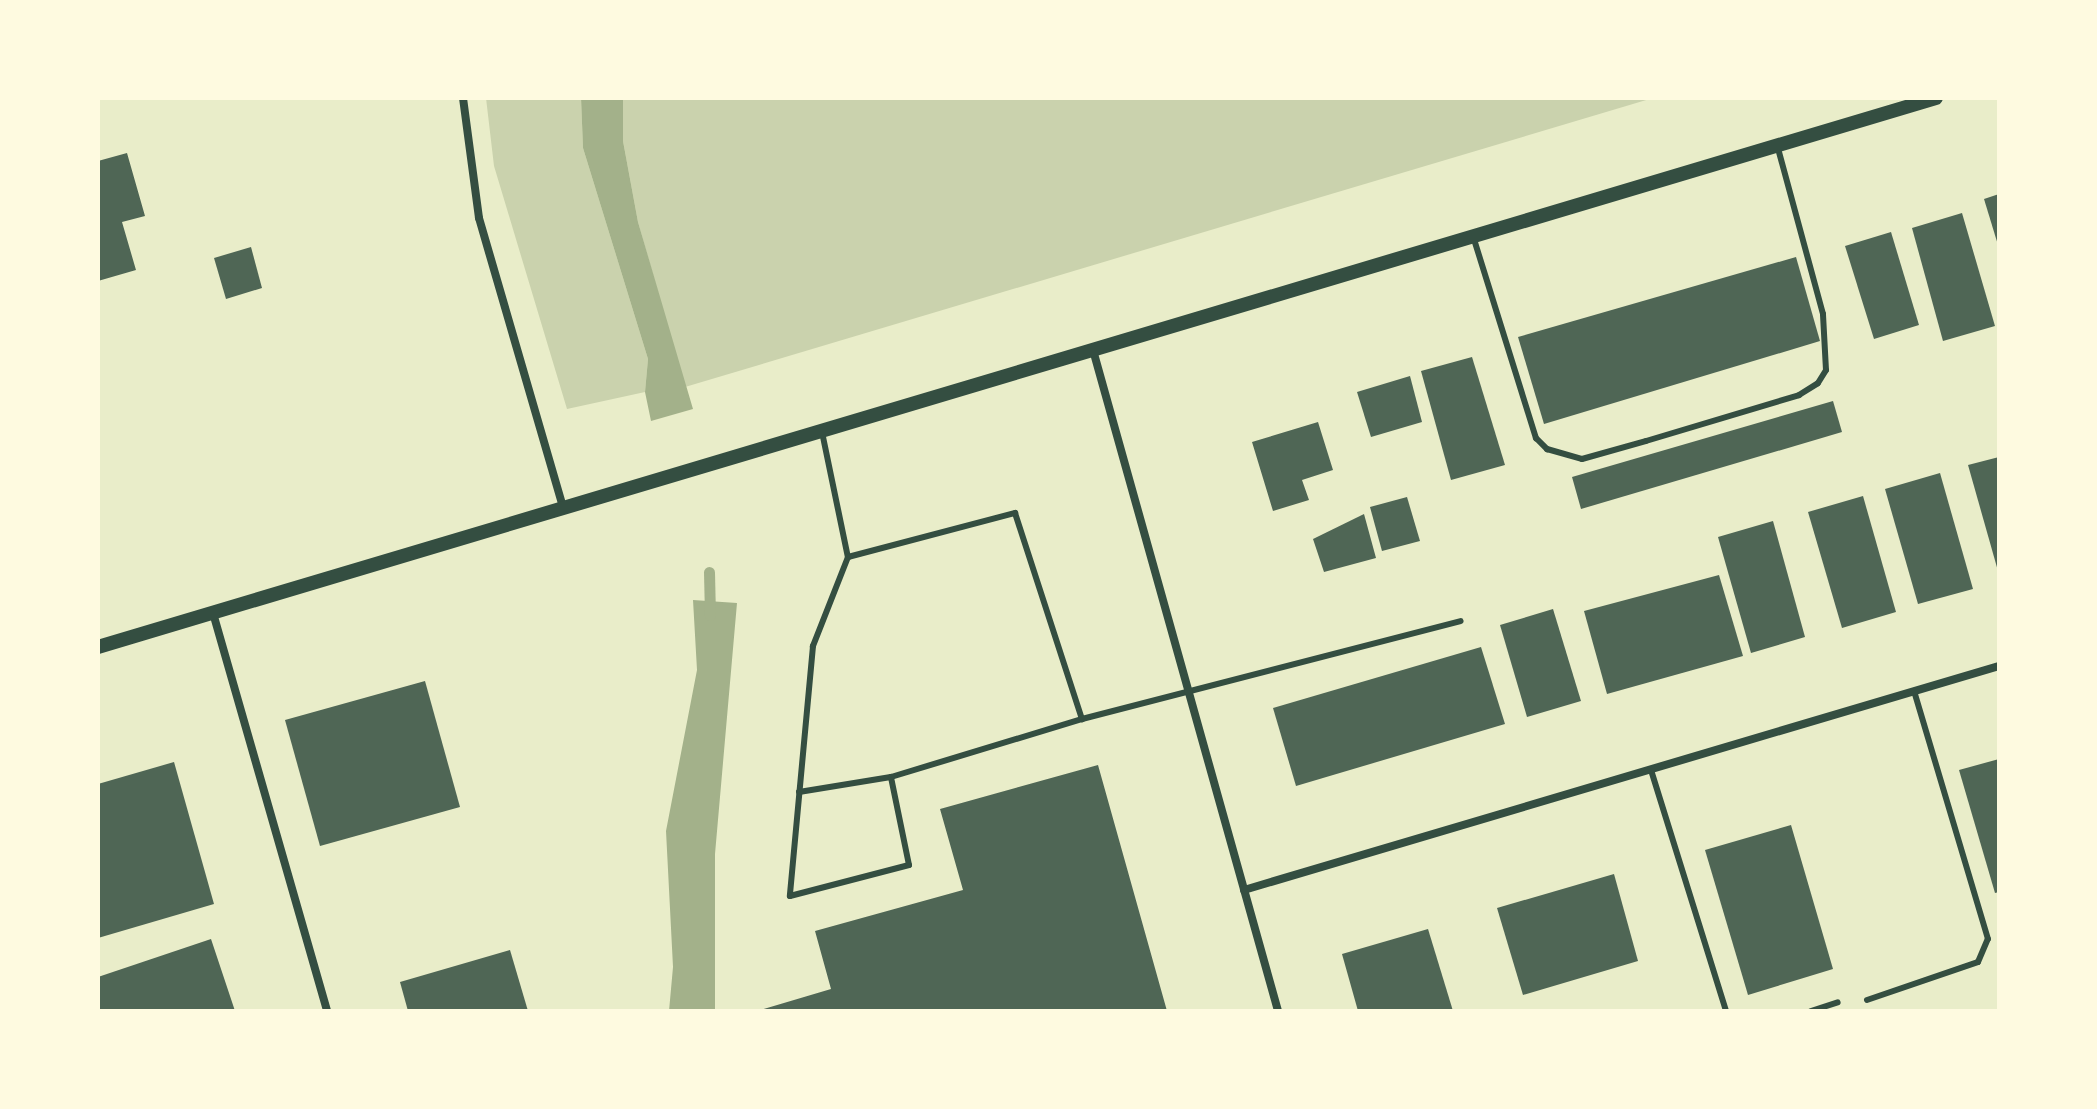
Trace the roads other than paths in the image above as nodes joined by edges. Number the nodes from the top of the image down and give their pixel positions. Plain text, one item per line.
1 (463, 98) edge
2 (1936, 98) edge
3 (1777, 145) junction
4 (1473, 236) junction
5 (1093, 350) junction
6 (821, 431) junction
7 (563, 508) junction
8 (848, 557) junction
9 (213, 613) junction
10 (1461, 621) dead end
11 (98, 647) edge
12 (1999, 666) edge
13 (1188, 690) junction
14 (1914, 691) junction
15 (1082, 719) junction
16 (1651, 770) junction
17 (891, 777) junction
18 (799, 792) junction
19 (1244, 890) junction
20 (1867, 1000) dead end
21 (1838, 1002) dead end
22 (327, 1011) edge
23 (1278, 1011) edge
24 (1726, 1011) edge
25 (1811, 1011) edge

1 - 7 street
2 - 3 street
3 - 4 street
3 - 4 lane
4 - 5 street
5 - 6 street
5 - 13 street
6 - 7 street
6 - 8 lane
7 - 9 street
8 - 15 lane
8 - 18 lane
9 - 11 street
9 - 22 street
10 - 13 lane
12 - 14 street
13 - 15 lane
13 - 19 street
14 - 16 street
14 - 20 lane
15 - 17 lane
16 - 19 street
16 - 24 lane
17 - 18 lane
17 - 18 lane
19 - 23 street
21 - 25 lane

